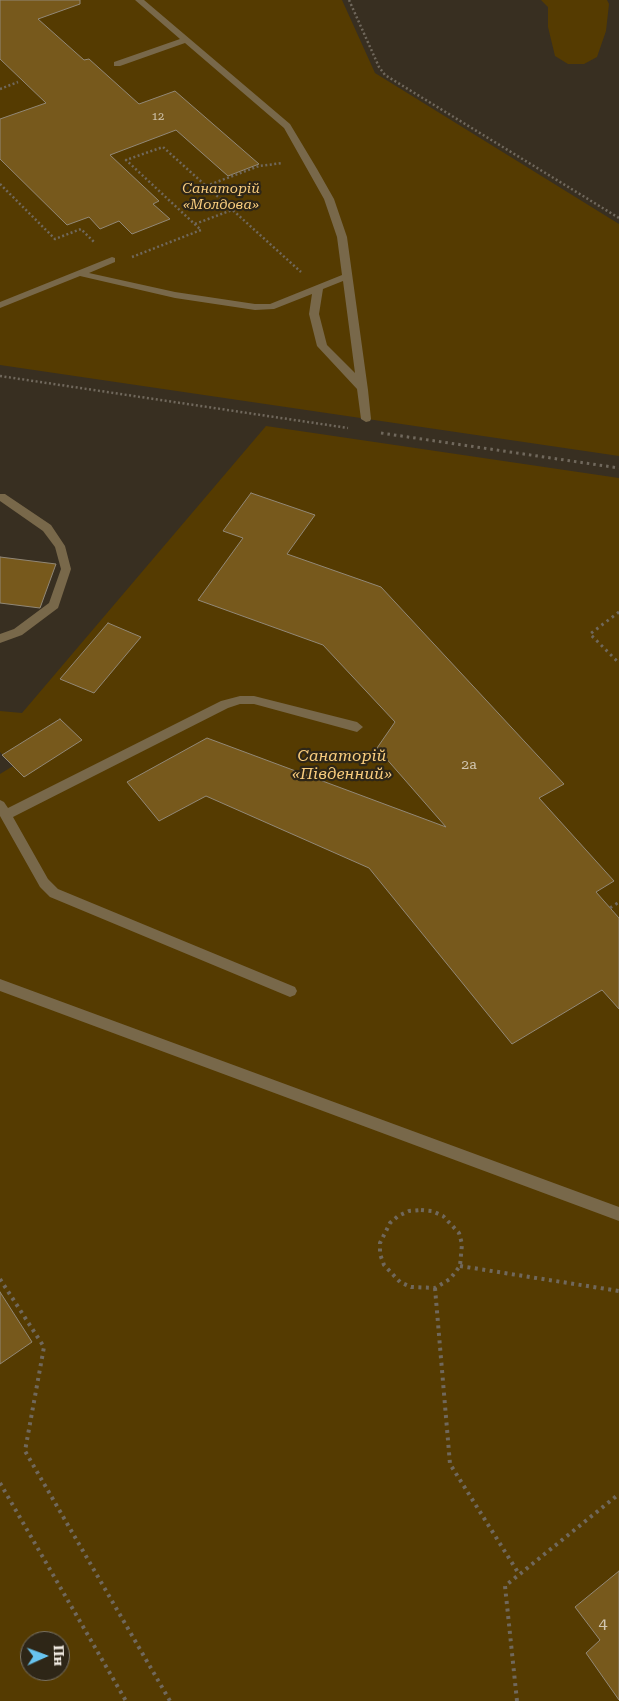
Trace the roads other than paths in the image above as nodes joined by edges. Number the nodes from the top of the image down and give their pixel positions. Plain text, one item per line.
1 (139, 0) edge
2 (186, 40) junction
3 (116, 64) dead end
4 (112, 260) road end
5 (78, 273) junction
6 (347, 276) junction
7 (318, 288) junction
8 (0, 305) edge
9 (363, 390) junction
10 (366, 419) dead end
11 (1, 497) dead end
12 (0, 639) edge
13 (356, 728) dead end
14 (3, 810) edge
15 (0, 985) edge
16 (290, 991) dead end
17 (619, 1214) edge

1 - 2 lane
2 - 3 lane
2 - 6 lane
4 - 5 lane
5 - 7 lane
5 - 8 lane
6 - 7 lane
6 - 9 lane
7 - 9 lane
9 - 10 lane
11 - 12 lane
13 - 14 lane
14 - 16 lane
15 - 17 lane

